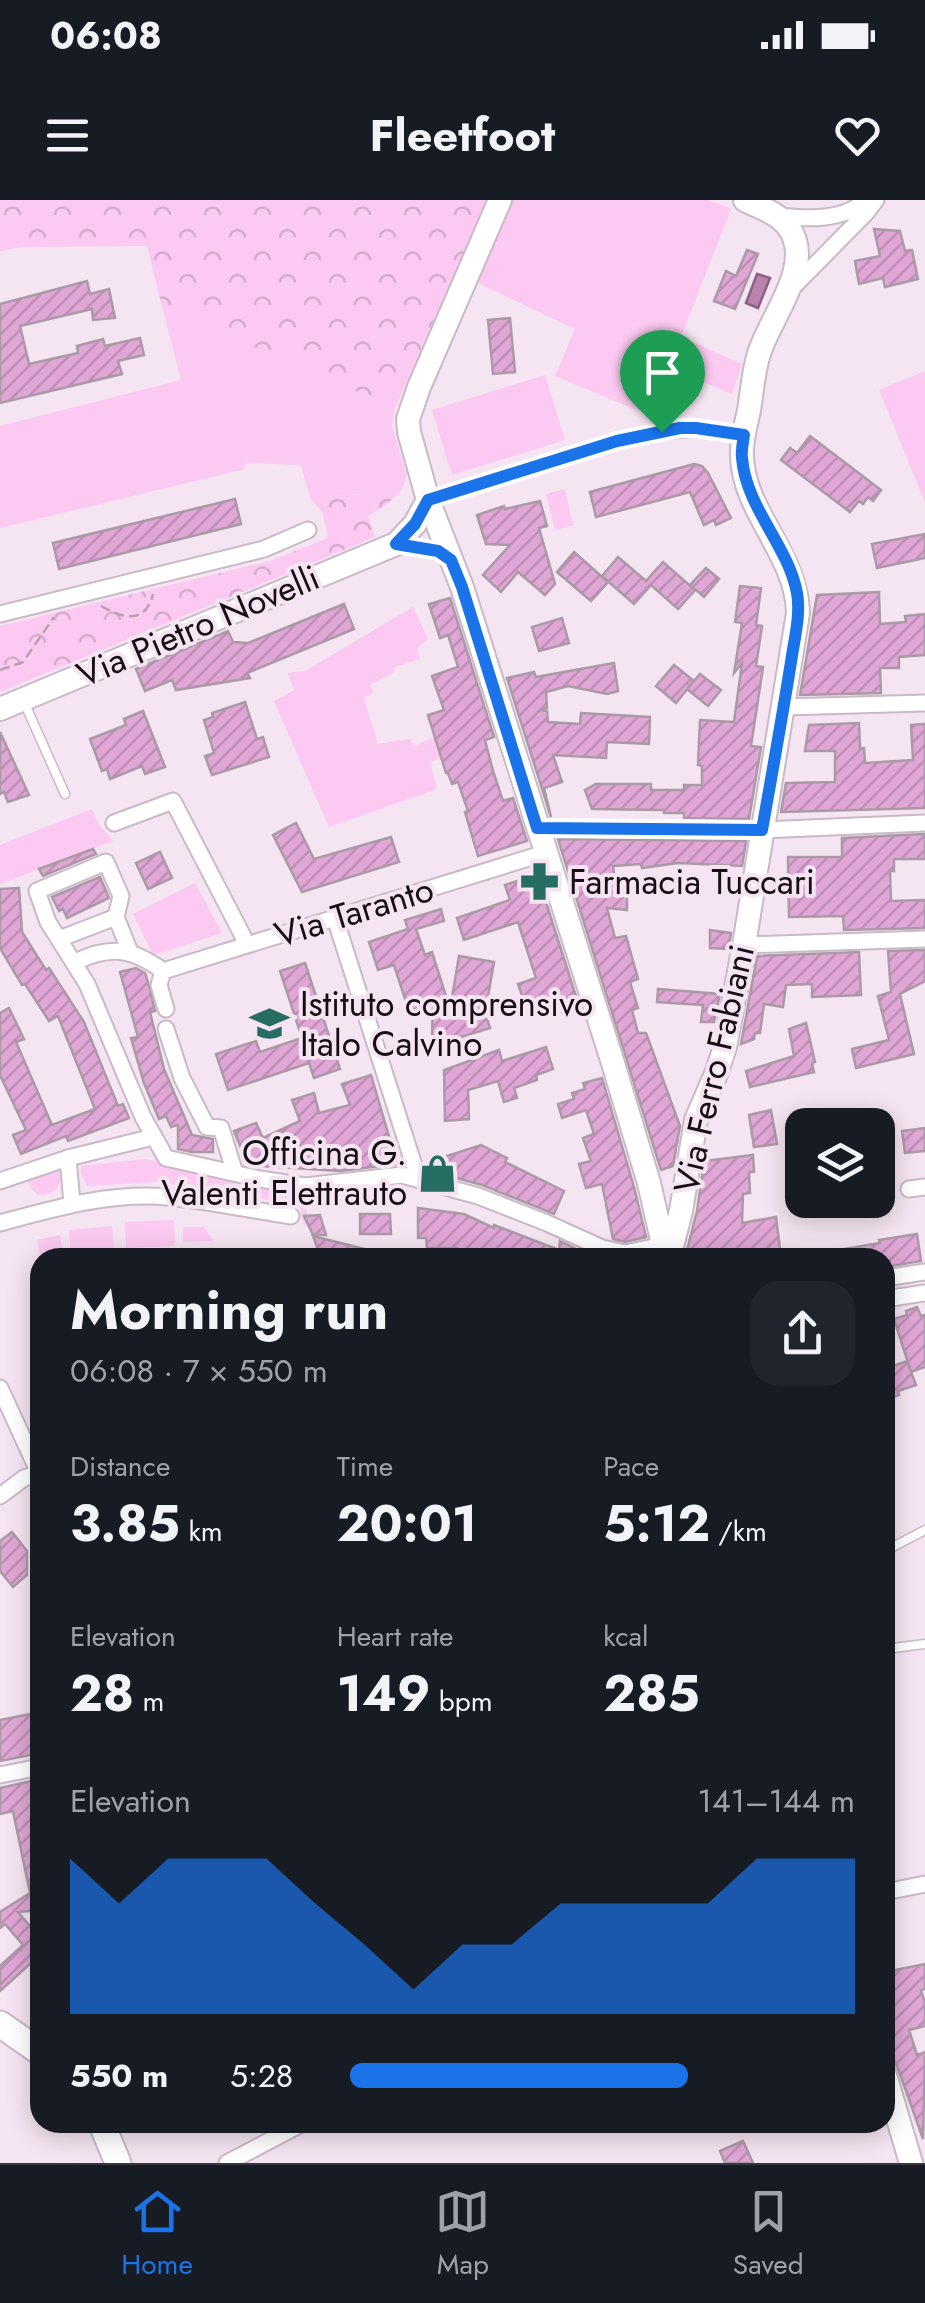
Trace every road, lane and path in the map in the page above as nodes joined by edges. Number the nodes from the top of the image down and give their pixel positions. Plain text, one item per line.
1 (500, 200) edge
2 (744, 200) edge
3 (866, 200) edge
4 (876, 200) edge
5 (778, 216) junction
6 (788, 292) junction
7 (744, 435) junction
8 (428, 500) junction
9 (308, 530) dead end
10 (396, 544) junction
11 (451, 560) junction
12 (149, 578) junction
13 (94, 601) dead end
14 (0, 614) edge
15 (54, 617) dead end
16 (0, 670) edge
17 (23, 700) junction
18 (925, 703) edge
19 (784, 707) junction
20 (0, 709) edge
21 (65, 794) dead end
22 (114, 823) dead end
23 (925, 823) edge
24 (537, 828) junction
25 (762, 830) junction
26 (545, 853) junction
27 (116, 917) junction
28 (336, 918) junction
29 (60, 939) junction
30 (925, 940) edge
31 (247, 944) junction
32 (744, 945) junction
33 (130, 952) junction
34 (75, 962) junction
35 (162, 971) junction
36 (166, 1009) dead end
37 (166, 1029) dead end
38 (152, 1137) junction
39 (68, 1158) junction
40 (235, 1172) junction
41 (418, 1178) junction
42 (0, 1181) edge
43 (72, 1203) junction
44 (291, 1216) dead end
45 (672, 1218) junction
46 (0, 1223) edge
47 (602, 1248) edge
48 (667, 1248) edge
49 (925, 1272) edge
50 (895, 1276) edge
51 (925, 1293) edge
52 (895, 1298) edge
53 (2, 1398) edge
54 (30, 1455) edge
55 (30, 1476) edge
56 (0, 1496) edge
57 (925, 1530) edge
58 (895, 1546) edge
59 (925, 1644) edge
60 (895, 1647) edge
61 (30, 1769) edge
62 (0, 1775) edge
63 (925, 1884) edge
64 (895, 1890) edge
65 (0, 2024) edge
66 (30, 2045) edge
67 (895, 2110) edge
68 (106, 2133) edge
69 (285, 2133) edge
70 (118, 2163) edge
71 (227, 2163) edge
72 (910, 2163) edge

1 - 8 main road
2 - 5 main road
3 - 5 street
4 - 6 street
5 - 6 main road, Via Ferro Fabiani
6 - 7 main road, Via Ferro Fabiani
7 - 8 street
7 - 19 main road, Via Ferro Fabiani
8 - 10 main road
8 - 11 main road
9 - 12 street
10 - 11 main road
10 - 17 main road, Via Pietro Novelli
11 - 24 main road
12 - 13 path
12 - 14 street
15 - 16 path
17 - 20 main road, Via Pietro Novelli
17 - 21 lane
18 - 19 street
19 - 25 main road, Via Ferro Fabiani
22 - 31 street
23 - 25 street
24 - 25 street
24 - 26 main road
25 - 32 main road, Via Ferro Fabiani
26 - 28 street, Via Taranto
26 - 45 main road
27 - 29 street
27 - 29 street
27 - 33 street
28 - 31 street, Via Taranto
28 - 41 street
29 - 34 street
30 - 32 street
31 - 35 street, Via Taranto
32 - 45 main road, Via Ferro Fabiani
33 - 34 street
33 - 35 street
34 - 38 street
35 - 36 street
37 - 40 street
38 - 39 street
38 - 40 street
39 - 42 street
39 - 43 street
40 - 41 street
41 - 47 street
43 - 44 street
43 - 46 street
45 - 48 main road
49 - 50 street
51 - 52 street
53 - 54 street
55 - 56 street
57 - 58 lane
59 - 60 lane
61 - 62 street
63 - 64 street
65 - 66 main road
67 - 72 main road
68 - 70 main road
69 - 71 street

